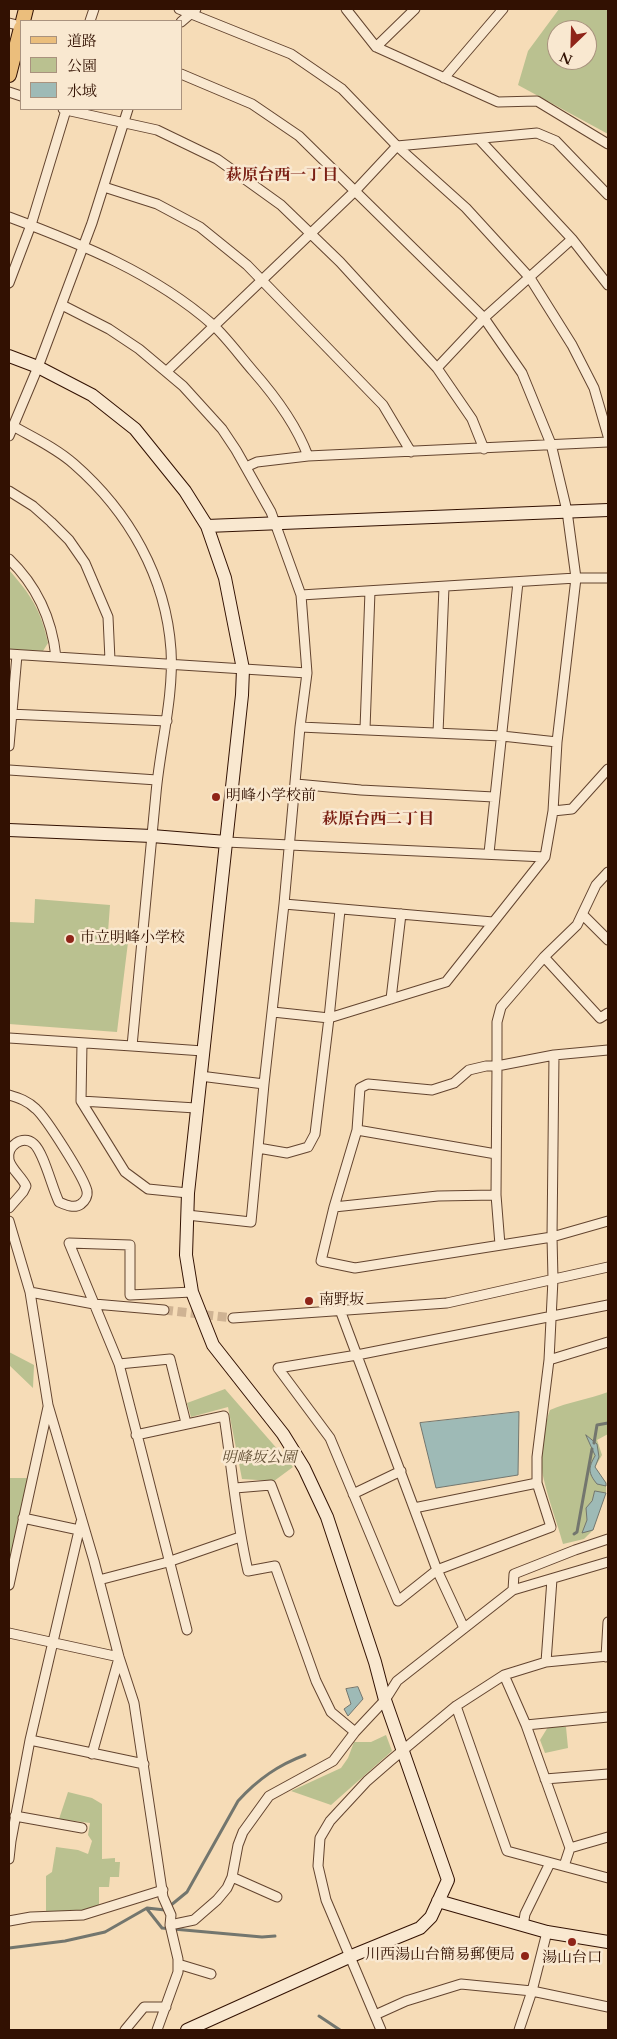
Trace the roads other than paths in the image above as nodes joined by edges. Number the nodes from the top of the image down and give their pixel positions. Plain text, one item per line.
1 (179, 9) edge
2 (346, 9) edge
3 (415, 9) edge
4 (503, 9) edge
5 (193, 11) edge
6 (182, 21) edge
7 (20, 31) edge
8 (376, 48) junction
9 (182, 74) edge
10 (9, 75) edge
11 (444, 78) junction
12 (64, 110) edge
13 (69, 110) edge
14 (128, 110) edge
15 (123, 122) junction
16 (479, 139) junction
17 (608, 144) edge
18 (397, 146) junction
19 (104, 187) junction
20 (355, 191) junction
21 (608, 195) edge
22 (9, 217) edge
23 (31, 225) junction
24 (310, 232) junction
25 (572, 239) junction
26 (84, 245) junction
27 (530, 278) junction
28 (261, 280) junction
29 (9, 283) edge
30 (608, 285) edge
31 (62, 305) junction
32 (484, 318) junction
33 (214, 325) junction
34 (9, 356) edge
35 (38, 367) junction
36 (437, 368) junction
37 (166, 371) junction
38 (13, 426) junction
39 (9, 436) edge
40 (608, 436) edge
41 (608, 442) edge
42 (551, 444) junction
43 (484, 448) junction
44 (411, 452) junction
45 (308, 456) junction
46 (246, 467) junction
47 (9, 491) edge
48 (608, 510) edge
49 (568, 511) junction
50 (276, 524) junction
51 (207, 526) junction
52 (9, 559) edge
53 (576, 578) junction
54 (608, 578) edge
55 (518, 582) junction
56 (444, 587) junction
57 (370, 591) junction
58 (301, 595) junction
59 (13, 654) edge
60 (56, 657) junction
61 (110, 660) junction
62 (171, 664) junction
63 (243, 669) junction
64 (307, 673) junction
65 (10, 714) edge
66 (167, 721) junction
67 (300, 727) junction
68 (365, 729) junction
69 (438, 733) junction
70 (502, 736) junction
71 (557, 742) junction
72 (9, 746) edge
73 (608, 769) edge
74 (9, 770) edge
75 (157, 780) junction
76 (296, 784) junction
77 (494, 797) junction
78 (553, 811) junction
79 (9, 830) edge
80 (152, 836) junction
81 (226, 842) junction
82 (289, 846) junction
83 (489, 853) junction
84 (545, 857) junction
85 (608, 872) edge
86 (284, 904) junction
87 (340, 910) junction
88 (401, 914) junction
89 (583, 915) junction
90 (493, 922) junction
91 (608, 940) edge
92 (544, 957) junction
93 (391, 999) junction
94 (273, 1012) junction
95 (608, 1013) edge
96 (329, 1018) junction
97 (9, 1038) edge
98 (82, 1043) junction
99 (132, 1046) junction
100 (608, 1050) edge
101 (203, 1051) junction
102 (554, 1055) junction
103 (497, 1066) junction
104 (200, 1076) junction
105 (264, 1084) junction
106 (9, 1094) edge
107 (81, 1101) junction
108 (196, 1108) junction
109 (357, 1130) junction
110 (258, 1148) junction
111 (496, 1154) junction
112 (188, 1192) junction
113 (496, 1195) junction
114 (334, 1207) junction
115 (9, 1208) edge
116 (187, 1215) junction
117 (9, 1221) edge
118 (608, 1221) edge
119 (552, 1237) junction
120 (500, 1244) junction
121 (13, 1251) edge
122 (608, 1267) edge
123 (553, 1280) junction
124 (30, 1292) junction
125 (192, 1292) junction
126 (94, 1304) junction
127 (608, 1305) edge
128 (164, 1310) tunnel mouth
129 (340, 1310) junction
130 (550, 1317) junction
131 (233, 1318) tunnel mouth
132 (608, 1342) edge
133 (357, 1355) junction
134 (549, 1360) junction
135 (119, 1364) junction
136 (48, 1405) junction
137 (186, 1423) junction
138 (136, 1435) junction
139 (401, 1471) junction
140 (537, 1483) junction
141 (235, 1488) junction
142 (352, 1494) junction
143 (414, 1508) junction
144 (23, 1518) junction
145 (82, 1520) junction
146 (80, 1530) junction
147 (289, 1532) dead end
148 (240, 1537) junction
149 (608, 1540) edge
150 (168, 1562) junction
151 (608, 1562) edge
152 (437, 1570) junction
153 (552, 1579) junction
154 (99, 1580) junction
155 (9, 1585) edge
156 (513, 1588) junction
157 (608, 1622) edge
158 (464, 1628) junction
159 (187, 1630) dead end
160 (9, 1633) edge
161 (52, 1643) junction
162 (607, 1656) edge
163 (119, 1657) junction
164 (546, 1662) junction
165 (504, 1675) junction
166 (385, 1700) junction
167 (456, 1706) junction
168 (608, 1717) edge
169 (526, 1725) junction
170 (355, 1732) junction
171 (30, 1740) junction
172 (404, 1750) junction
173 (92, 1754) junction
174 (144, 1764) junction
175 (608, 1774) edge
176 (545, 1779) junction
177 (15, 1816) junction
178 (82, 1828) dead end
179 (608, 1836) edge
180 (10, 1840) edge
181 (570, 1848) junction
182 (9, 1858) edge
183 (550, 1863) junction
184 (564, 1866) junction
185 (232, 1877) junction
186 (608, 1878) edge
187 (163, 1890) junction
188 (277, 1897) dead end
189 (438, 1901) junction
190 (9, 1921) edge
191 (170, 1925) junction
192 (523, 1926) junction
193 (547, 1932) junction
194 (608, 1942) edge
195 (349, 1957) junction
196 (178, 1964) junction
197 (211, 1974) dead end
198 (532, 1991) junction
199 (608, 2007) edge
200 (166, 2008) junction
201 (375, 2016) junction
202 (125, 2030) edge
203 (157, 2030) edge
204 (187, 2030) edge
205 (381, 2030) edge
206 (519, 2030) edge

1 - 5 street
2 - 8 street
3 - 8 street
4 - 11 street
5 - 6 street
5 - 18 street
7 - 10 main road
8 - 11 street
9 - 20 street
11 - 17 street
12 - 23 street
13 - 15 street
14 - 15 street
15 - 19 street
15 - 24 street
16 - 18 street
16 - 21 street
16 - 25 street
18 - 20 street
18 - 27 street
19 - 26 street
19 - 28 street
20 - 24 street
20 - 32 street
22 - 23 street
23 - 26 street
23 - 29 street
24 - 28 street
24 - 36 street
25 - 27 street
25 - 30 street
26 - 31 street
26 - 33 street
27 - 32 street
27 - 40 street
28 - 33 street
28 - 44 street
31 - 35 street
31 - 37 street
32 - 36 street
32 - 42 street
33 - 37 street
33 - 45 street
34 - 35 street
35 - 38 street
35 - 51 street
36 - 43 street
37 - 46 street
38 - 39 street
38 - 62 street
41 - 42 street
42 - 43 street
42 - 49 street
43 - 44 street
44 - 45 street
45 - 46 street
46 - 50 street
47 - 61 street
48 - 49 street
49 - 50 street
49 - 53 street
50 - 51 street
50 - 58 street
51 - 63 street
52 - 60 street
53 - 54 street
53 - 55 street
53 - 71 street
55 - 56 street
55 - 70 street
56 - 57 street
56 - 69 street
57 - 58 street
57 - 68 street
58 - 64 street
59 - 60 street
59 - 65 street
60 - 61 street
61 - 62 street
62 - 63 street
62 - 66 street
63 - 64 street
63 - 81 street
64 - 67 street
65 - 66 street
65 - 72 street
66 - 75 street
67 - 68 street
67 - 76 street
68 - 69 street
69 - 70 street
70 - 71 street
70 - 77 street
71 - 78 street
73 - 78 street
74 - 75 street
75 - 80 street
76 - 77 street
76 - 82 street
77 - 83 street
78 - 84 street
79 - 80 street
80 - 81 street
80 - 99 street
81 - 82 street
81 - 101 street
82 - 83 street
82 - 86 street
83 - 84 street
84 - 90 street
85 - 89 street
86 - 87 street
86 - 94 street
87 - 88 street
87 - 96 street
88 - 90 street
88 - 93 street
89 - 91 street
89 - 92 street
90 - 93 street
92 - 95 street
92 - 103 street
93 - 96 street
94 - 96 street
94 - 105 street
96 - 110 street
97 - 98 street
98 - 99 street
98 - 107 street
99 - 101 street
100 - 102 street
101 - 104 street
102 - 103 street
102 - 119 street
103 - 109 street
103 - 111 street
104 - 105 street
104 - 108 street
105 - 110 street
106 - 115 street
107 - 108 street
107 - 112 street
108 - 112 street
109 - 111 street
109 - 114 street
110 - 116 street
111 - 113 street
112 - 116 street
113 - 114 street
113 - 120 street
114 - 120 street
116 - 125 street
117 - 121 street
118 - 119 street
119 - 120 street
119 - 123 street
121 - 124 street
122 - 123 street
123 - 129 street
123 - 130 street
124 - 126 street
124 - 136 street
125 - 126 street
125 - 166 street
126 - 128 street
126 - 135 street
127 - 130 street
129 - 131 street
129 - 133 street
130 - 133 street
130 - 134 street
132 - 134 street
133 - 139 street
133 - 142 street
134 - 140 street
135 - 137 street
135 - 138 street
136 - 144 street
136 - 145 street
137 - 138 street
137 - 141 street
138 - 150 street
139 - 142 street
139 - 143 street
140 - 143 street
140 - 152 street
141 - 147 street
141 - 148 street
142 - 152 street
143 - 152 street
144 - 146 street
144 - 155 street
145 - 146 street
145 - 154 street
146 - 161 street
148 - 150 street
148 - 170 street
149 - 156 street
150 - 154 street
150 - 159 street
151 - 153 street
152 - 158 street
153 - 156 street
153 - 164 street
154 - 163 street
156 - 158 street
157 - 162 street
158 - 166 street
160 - 161 street
161 - 163 street
161 - 171 street
162 - 164 street
163 - 173 street
163 - 174 street
164 - 165 street
165 - 167 street
165 - 169 street
166 - 170 street
166 - 172 street
167 - 172 street
167 - 183 street
168 - 169 street
169 - 176 street
170 - 185 street
171 - 173 street
171 - 177 street
172 - 189 street
172 - 195 street
173 - 174 street
174 - 187 street
175 - 176 street
176 - 181 street
177 - 178 street
177 - 180 street
179 - 181 street
180 - 182 street
181 - 184 street
183 - 184 street
183 - 192 street
184 - 186 street
185 - 188 street
185 - 191 street
187 - 190 street
187 - 191 street
189 - 192 street
189 - 195 street
191 - 196 street
192 - 193 street
193 - 194 street
193 - 198 street
195 - 201 street
195 - 204 street
196 - 197 street
196 - 200 street
198 - 199 street
198 - 201 street
198 - 206 street
200 - 202 street
200 - 203 street
201 - 205 street

